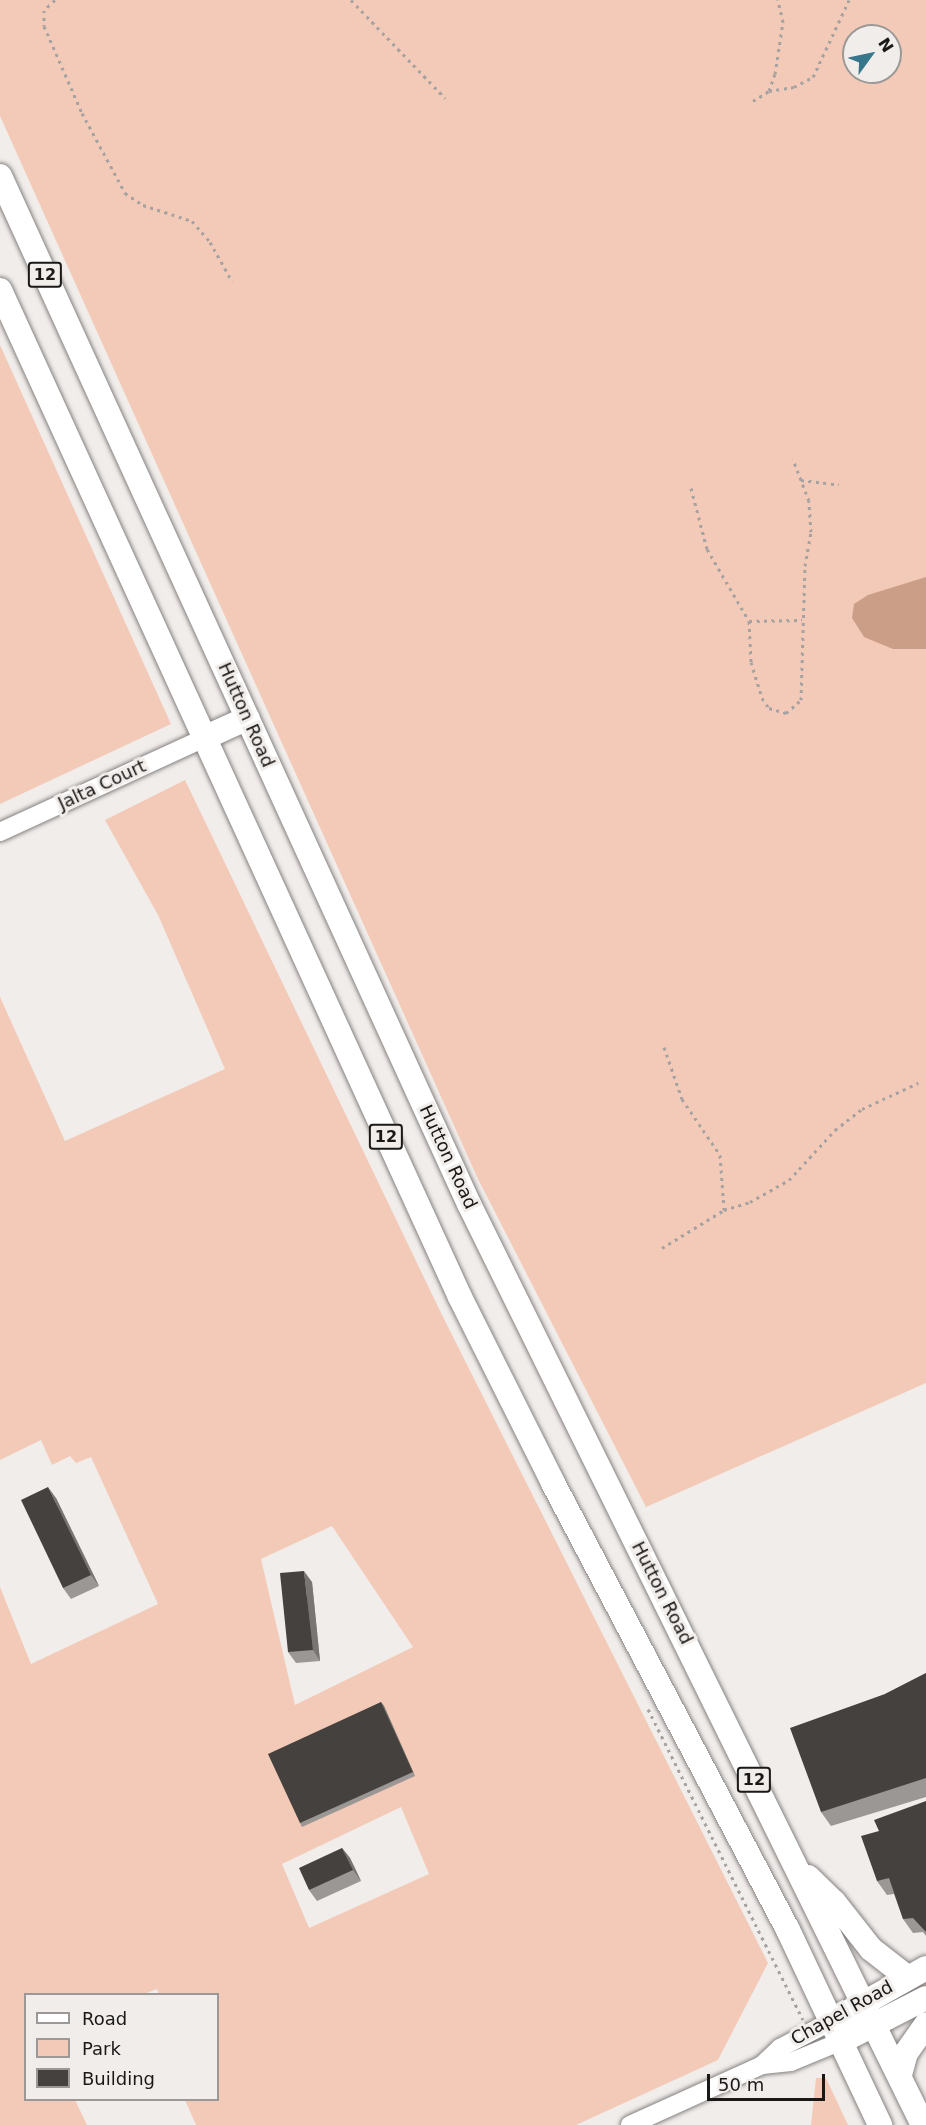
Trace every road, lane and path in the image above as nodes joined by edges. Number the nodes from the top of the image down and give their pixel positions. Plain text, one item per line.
1 (55, 0) edge
2 (351, 0) edge
3 (778, 0) edge
4 (849, 0) edge
5 (769, 91) junction
6 (445, 98) dead end
7 (753, 101) dead end
8 (0, 176) edge
9 (232, 280) dead end
10 (0, 290) edge
11 (793, 459) dead end
12 (801, 480) junction
13 (839, 484) dead end
14 (691, 488) dead end
15 (802, 620) junction
16 (748, 621) junction
17 (248, 718) junction
18 (204, 738) junction
19 (0, 832) edge
20 (664, 1047) dead end
21 (918, 1083) dead end
22 (724, 1209) junction
23 (662, 1248) dead end
24 (796, 1865) junction
25 (917, 1972) edge
26 (926, 1998) edge
27 (865, 2000) junction
28 (875, 2024) junction
29 (926, 2024) edge
30 (837, 2031) junction
31 (900, 2075) junction
32 (630, 2125) edge
33 (880, 2125) edge
34 (923, 2125) edge

1 - 9 path
2 - 6 path
3 - 5 path
4 - 5 path
5 - 7 path
8 - 17 main road, Hutton Road / 12
10 - 18 main road, 12
11 - 12 path
12 - 13 path
12 - 15 path
14 - 16 path
15 - 16 path
15 - 16 path
17 - 18 main road
17 - 24 main road, Hutton Road / 12
18 - 19 street, Jalta Court
18 - 30 main road, 12
20 - 22 path
21 - 22 path
22 - 23 path
24 - 25 main road
24 - 27 main road, Hutton Road / 12
25 - 27 main road, Chapel Road
26 - 28 main road, Chapel Road
27 - 28 main road, Hutton Road / 12
27 - 30 main road, Chapel Road
28 - 30 main road, Chapel Road
28 - 31 main road, Hutton Road / 12
29 - 31 main road
30 - 32 street, Chapel Road
30 - 33 main road, 12
31 - 34 main road, Hutton Road / 12

